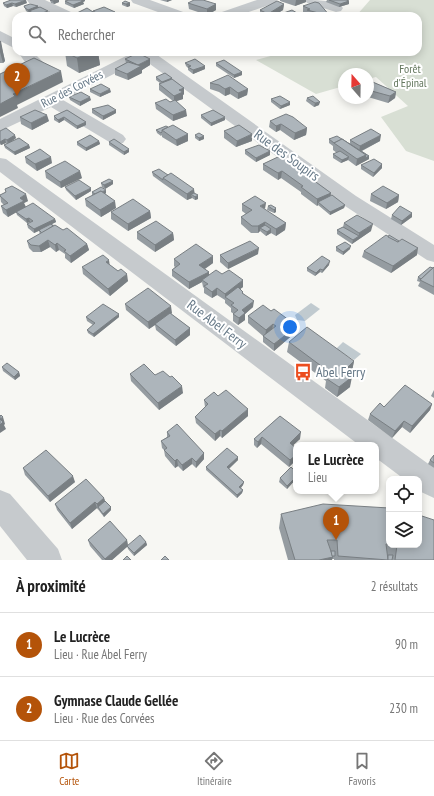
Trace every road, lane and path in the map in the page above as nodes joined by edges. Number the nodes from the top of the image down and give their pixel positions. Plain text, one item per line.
1 (34, 0) edge
2 (138, 0) edge
3 (270, 0) edge
4 (312, 0) edge
5 (336, 8) edge
6 (60, 12) edge
7 (170, 12) edge
8 (236, 12) edge
9 (0, 35) edge
10 (12, 43) edge
11 (29, 56) edge
12 (136, 56) edge
13 (150, 56) edge
14 (0, 81) edge
15 (51, 100) junction
16 (0, 126) edge
17 (117, 139) edge
18 (0, 163) edge
19 (434, 255) edge
20 (376, 442) edge
21 (379, 444) edge
22 (434, 485) edge
23 (0, 504) edge
24 (47, 560) edge

1 - 6 street
2 - 7 street
3 - 8 street
4 - 5 street
9 - 10 street
11 - 14 street
12 - 15 street, Rue des Corvées
13 - 19 street, Rue des Soupirs
15 - 16 street, Rue des Corvées
15 - 17 street
18 - 20 street, Rue Abel Ferry
21 - 22 street, Rue Abel Ferry
23 - 24 street

